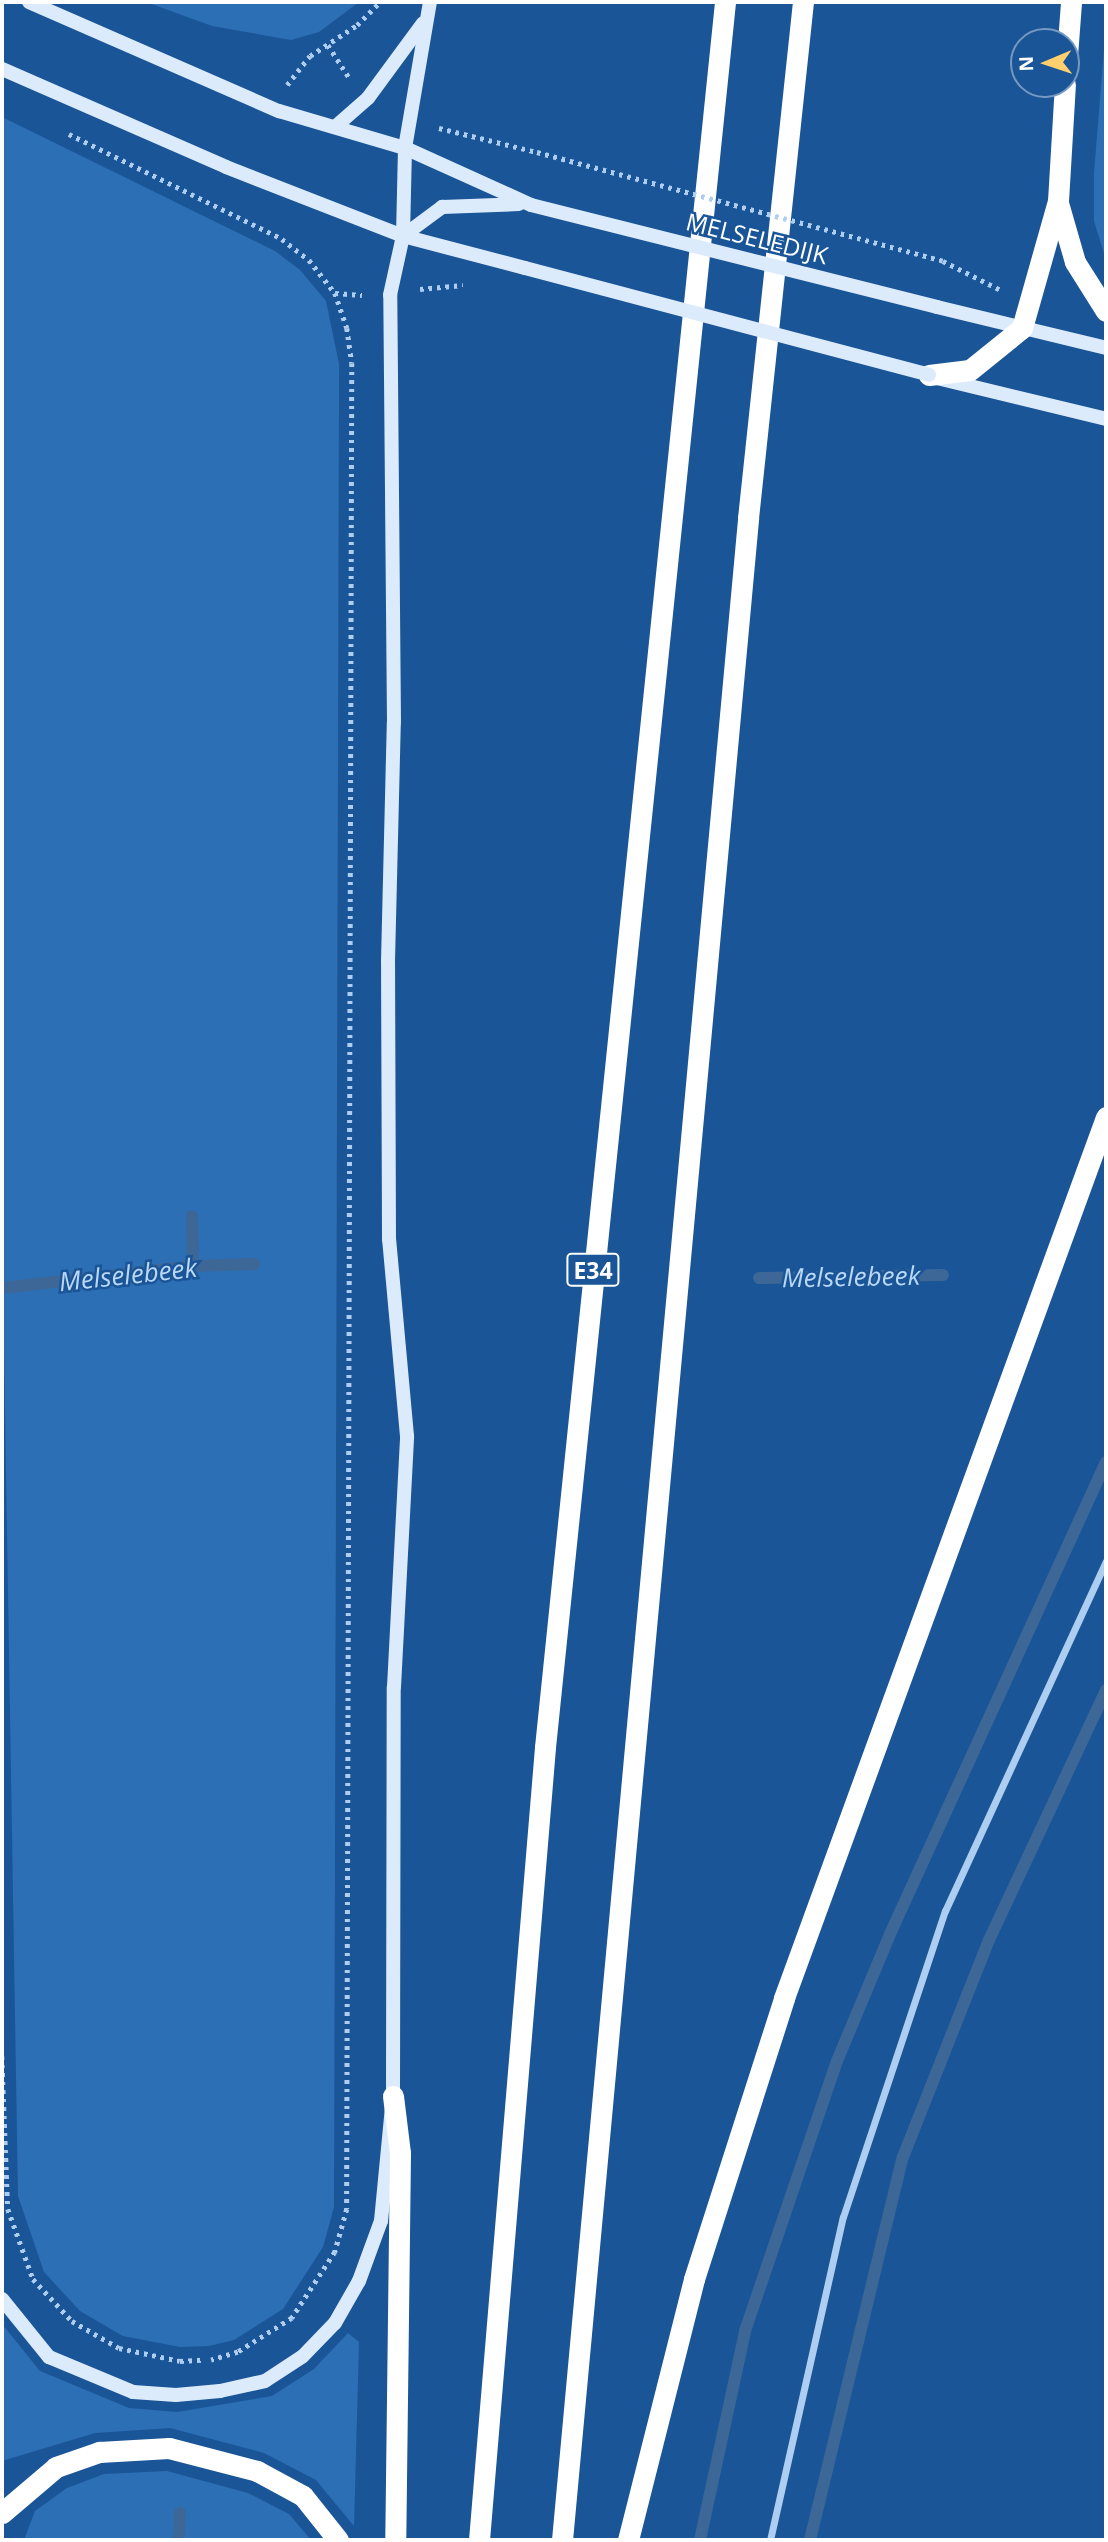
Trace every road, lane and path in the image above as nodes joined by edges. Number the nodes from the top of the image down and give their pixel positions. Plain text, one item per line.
1 (29, 2) edge
2 (380, 2) edge
3 (430, 2) edge
4 (725, 2) edge
5 (803, 2) edge
6 (1072, 2) edge
7 (426, 19) junction
8 (1070, 28) edge
9 (328, 46) dead end
10 (2, 69) edge
11 (1064, 98) edge
12 (335, 127) junction
13 (64, 132) dead end
14 (405, 148) junction
15 (537, 152) dead end
16 (1058, 201) junction
17 (531, 205) junction
18 (403, 236) junction
19 (943, 261) dead end
20 (477, 284) dead end
21 (335, 293) junction
22 (390, 295) junction
23 (1106, 311) edge
24 (1022, 328) junction
25 (1106, 348) edge
26 (929, 376) junction
27 (1106, 419) edge
28 (1106, 1117) edge
29 (1106, 1560) edge
30 (2, 2056) edge
31 (393, 2096) junction
32 (2, 2299) edge
33 (2, 2513) edge
34 (338, 2540) edge
35 (395, 2540) edge
36 (479, 2540) edge
37 (562, 2540) edge
38 (628, 2540) edge
39 (770, 2540) edge

1 - 12 main road, MELSELEDIJK
2 - 9 path
3 - 7 main road
4 - 36 highway, E34
5 - 37 highway
6 - 8 highway
7 - 12 main road
7 - 14 main road
10 - 18 main road
11 - 16 highway
12 - 14 main road, MELSELEDIJK
13 - 21 path
14 - 17 main road, MELSELEDIJK
14 - 18 main road
15 - 19 path, bridge
16 - 23 highway
16 - 24 highway
17 - 18 main road
17 - 24 main road, MELSELEDIJK, bridge
18 - 22 main road
18 - 26 main road, bridge
20 - 22 path
21 - 22 path
21 - 30 path
22 - 31 main road
24 - 25 main road, MELSELEDIJK
24 - 26 highway
26 - 27 main road
28 - 38 highway
29 - 39 street
31 - 32 main road
31 - 35 highway
33 - 34 highway

